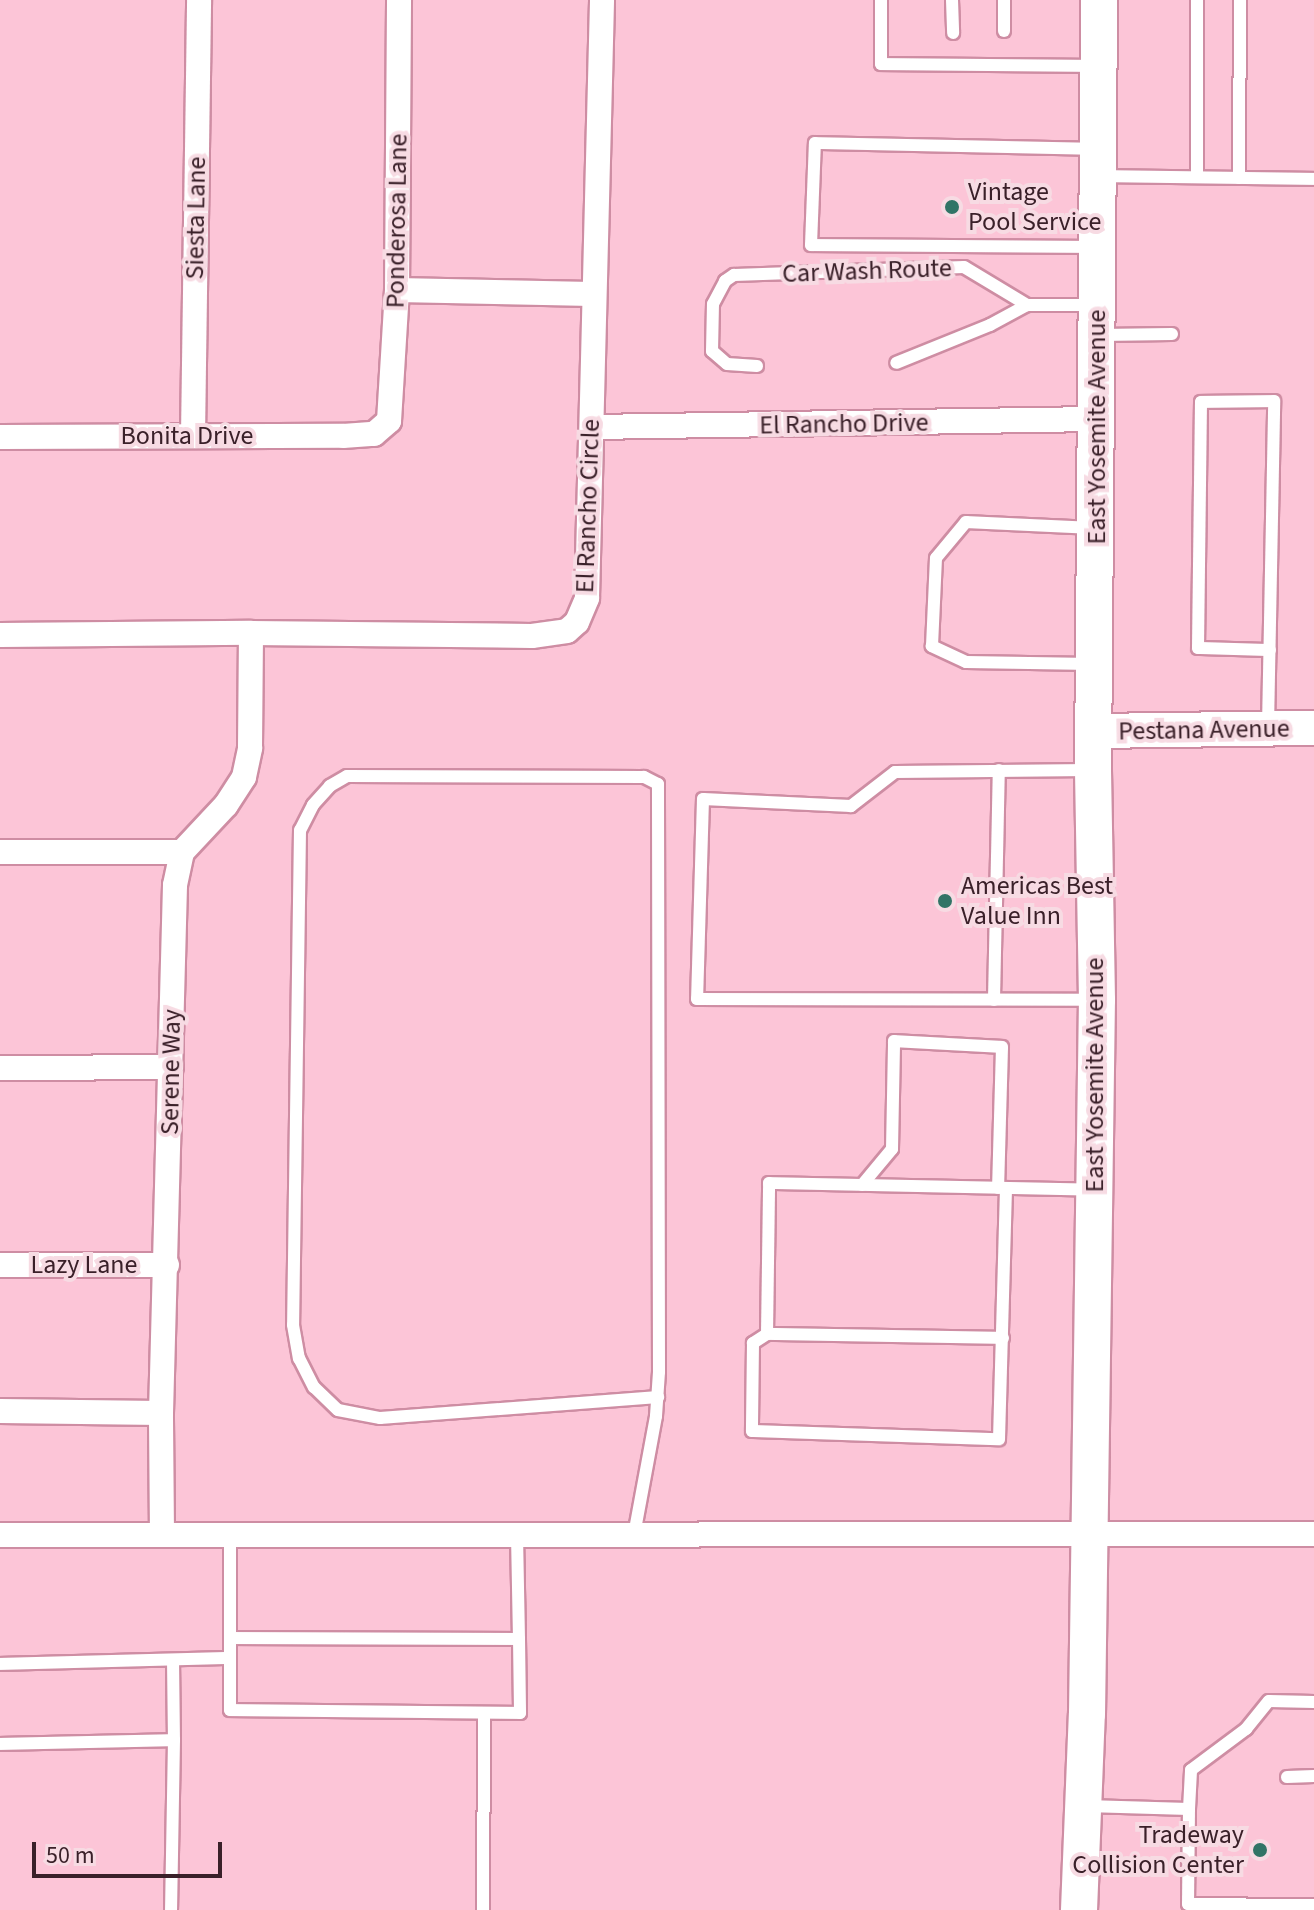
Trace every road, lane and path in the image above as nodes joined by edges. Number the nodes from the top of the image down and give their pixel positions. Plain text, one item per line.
1 (199, 0) edge
2 (399, 0) edge
3 (602, 0) edge
4 (881, 0) edge
5 (952, 0) edge
6 (1004, 0) edge
7 (1099, 0) edge
8 (1197, 0) edge
9 (1240, 0) edge
10 (1004, 31) dead end
11 (953, 33) dead end
12 (1099, 66) junction
13 (1099, 162) junction
14 (1197, 177) junction
15 (1239, 178) junction
16 (1314, 179) edge
17 (1098, 247) junction
18 (397, 290) junction
19 (592, 294) junction
20 (1027, 305) junction
21 (1097, 320) junction
22 (1172, 334) dead end
23 (896, 363) dead end
24 (757, 366) dead end
25 (1096, 419) junction
26 (592, 427) junction
27 (374, 434) joint
28 (193, 436) junction
29 (0, 437) edge
30 (1097, 528) junction
31 (251, 633) junction
32 (0, 635) edge
33 (1270, 650) junction
34 (1094, 664) junction
35 (1314, 728) edge
36 (1268, 729) junction
37 (1094, 731) junction
38 (999, 770) junction
39 (1093, 770) junction
40 (0, 852) edge
41 (182, 852) junction
42 (994, 1000) junction
43 (1097, 1000) junction
44 (171, 1067) junction
45 (0, 1068) edge
46 (862, 1185) junction
47 (1002, 1188) junction
48 (1094, 1190) junction
49 (0, 1265) edge
50 (167, 1265) junction
51 (767, 1334) junction
52 (1003, 1338) junction
53 (658, 1397) junction
54 (0, 1411) edge
55 (161, 1413) junction
56 (162, 1534) junction
57 (230, 1534) junction
58 (1314, 1534) edge
59 (0, 1535) edge
60 (517, 1535) junction
61 (634, 1535) junction
62 (1089, 1537) junction
63 (230, 1638) junction
64 (519, 1639) junction
65 (229, 1658) junction
66 (173, 1660) junction
67 (0, 1664) edge
68 (1314, 1702) edge
69 (484, 1713) junction
70 (174, 1740) junction
71 (0, 1744) edge
72 (1314, 1776) edge
73 (1287, 1777) dead end
74 (1083, 1806) junction
75 (1189, 1809) junction
76 (1314, 1905) edge
77 (171, 1910) edge
78 (483, 1910) edge
79 (1079, 1910) edge

1 - 28 street, Siesta Lane
2 - 18 street, Ponderosa Lane
3 - 19 street, El Rancho Circle
4 - 12 lane
5 - 11 lane
6 - 10 lane
7 - 12 main road, East Yosemite Avenue
8 - 14 lane
9 - 15 lane
12 - 13 main road, East Yosemite Avenue
13 - 14 lane
13 - 17 main road, East Yosemite Avenue
13 - 17 lane
14 - 15 lane
15 - 16 lane
17 - 21 main road, East Yosemite Avenue
18 - 19 street
18 - 27 street, Ponderosa Lane
19 - 26 street, El Rancho Circle
20 - 21 lane
20 - 23 lane
20 - 24 lane, Car Wash Route
21 - 22 lane
21 - 25 main road, East Yosemite Avenue
25 - 26 street, El Rancho Drive
25 - 30 main road, East Yosemite Avenue
26 - 31 street, El Rancho Circle
27 - 28 street, Bonita Drive
28 - 29 street, Bonita Drive
30 - 34 main road, East Yosemite Avenue
30 - 34 lane
31 - 32 street, El Rancho Circle
31 - 41 street
33 - 33 lane
33 - 36 lane
34 - 37 main road, East Yosemite Avenue
35 - 36 street, Pestana Avenue
36 - 37 street, Pestana Avenue
37 - 39 main road, East Yosemite Avenue
38 - 39 lane
38 - 42 lane
38 - 42 lane
39 - 43 main road, East Yosemite Avenue
40 - 41 street
41 - 44 street, Serene Way
42 - 43 lane
43 - 48 main road, East Yosemite Avenue
44 - 45 street
44 - 50 street, Serene Way
46 - 47 lane
46 - 47 lane
46 - 51 lane
47 - 48 lane
47 - 52 lane
48 - 62 main road, East Yosemite Avenue
49 - 50 street, Lazy Lane
50 - 55 street, Serene Way
51 - 52 lane
51 - 52 lane
53 - 53 lane
53 - 61 lane
54 - 55 street
55 - 56 street, Serene Way
56 - 57 street
56 - 59 street
57 - 60 street
57 - 63 lane
58 - 62 street
60 - 61 street
60 - 64 lane
61 - 62 street
62 - 74 main road, East Yosemite Avenue
63 - 64 lane
63 - 65 lane
64 - 69 lane
65 - 66 lane
65 - 69 lane
66 - 67 lane
66 - 70 lane
68 - 75 lane
69 - 78 lane
70 - 71 lane
70 - 77 lane
72 - 73 lane
74 - 75 lane
74 - 79 main road, East Yosemite Avenue
75 - 76 lane

